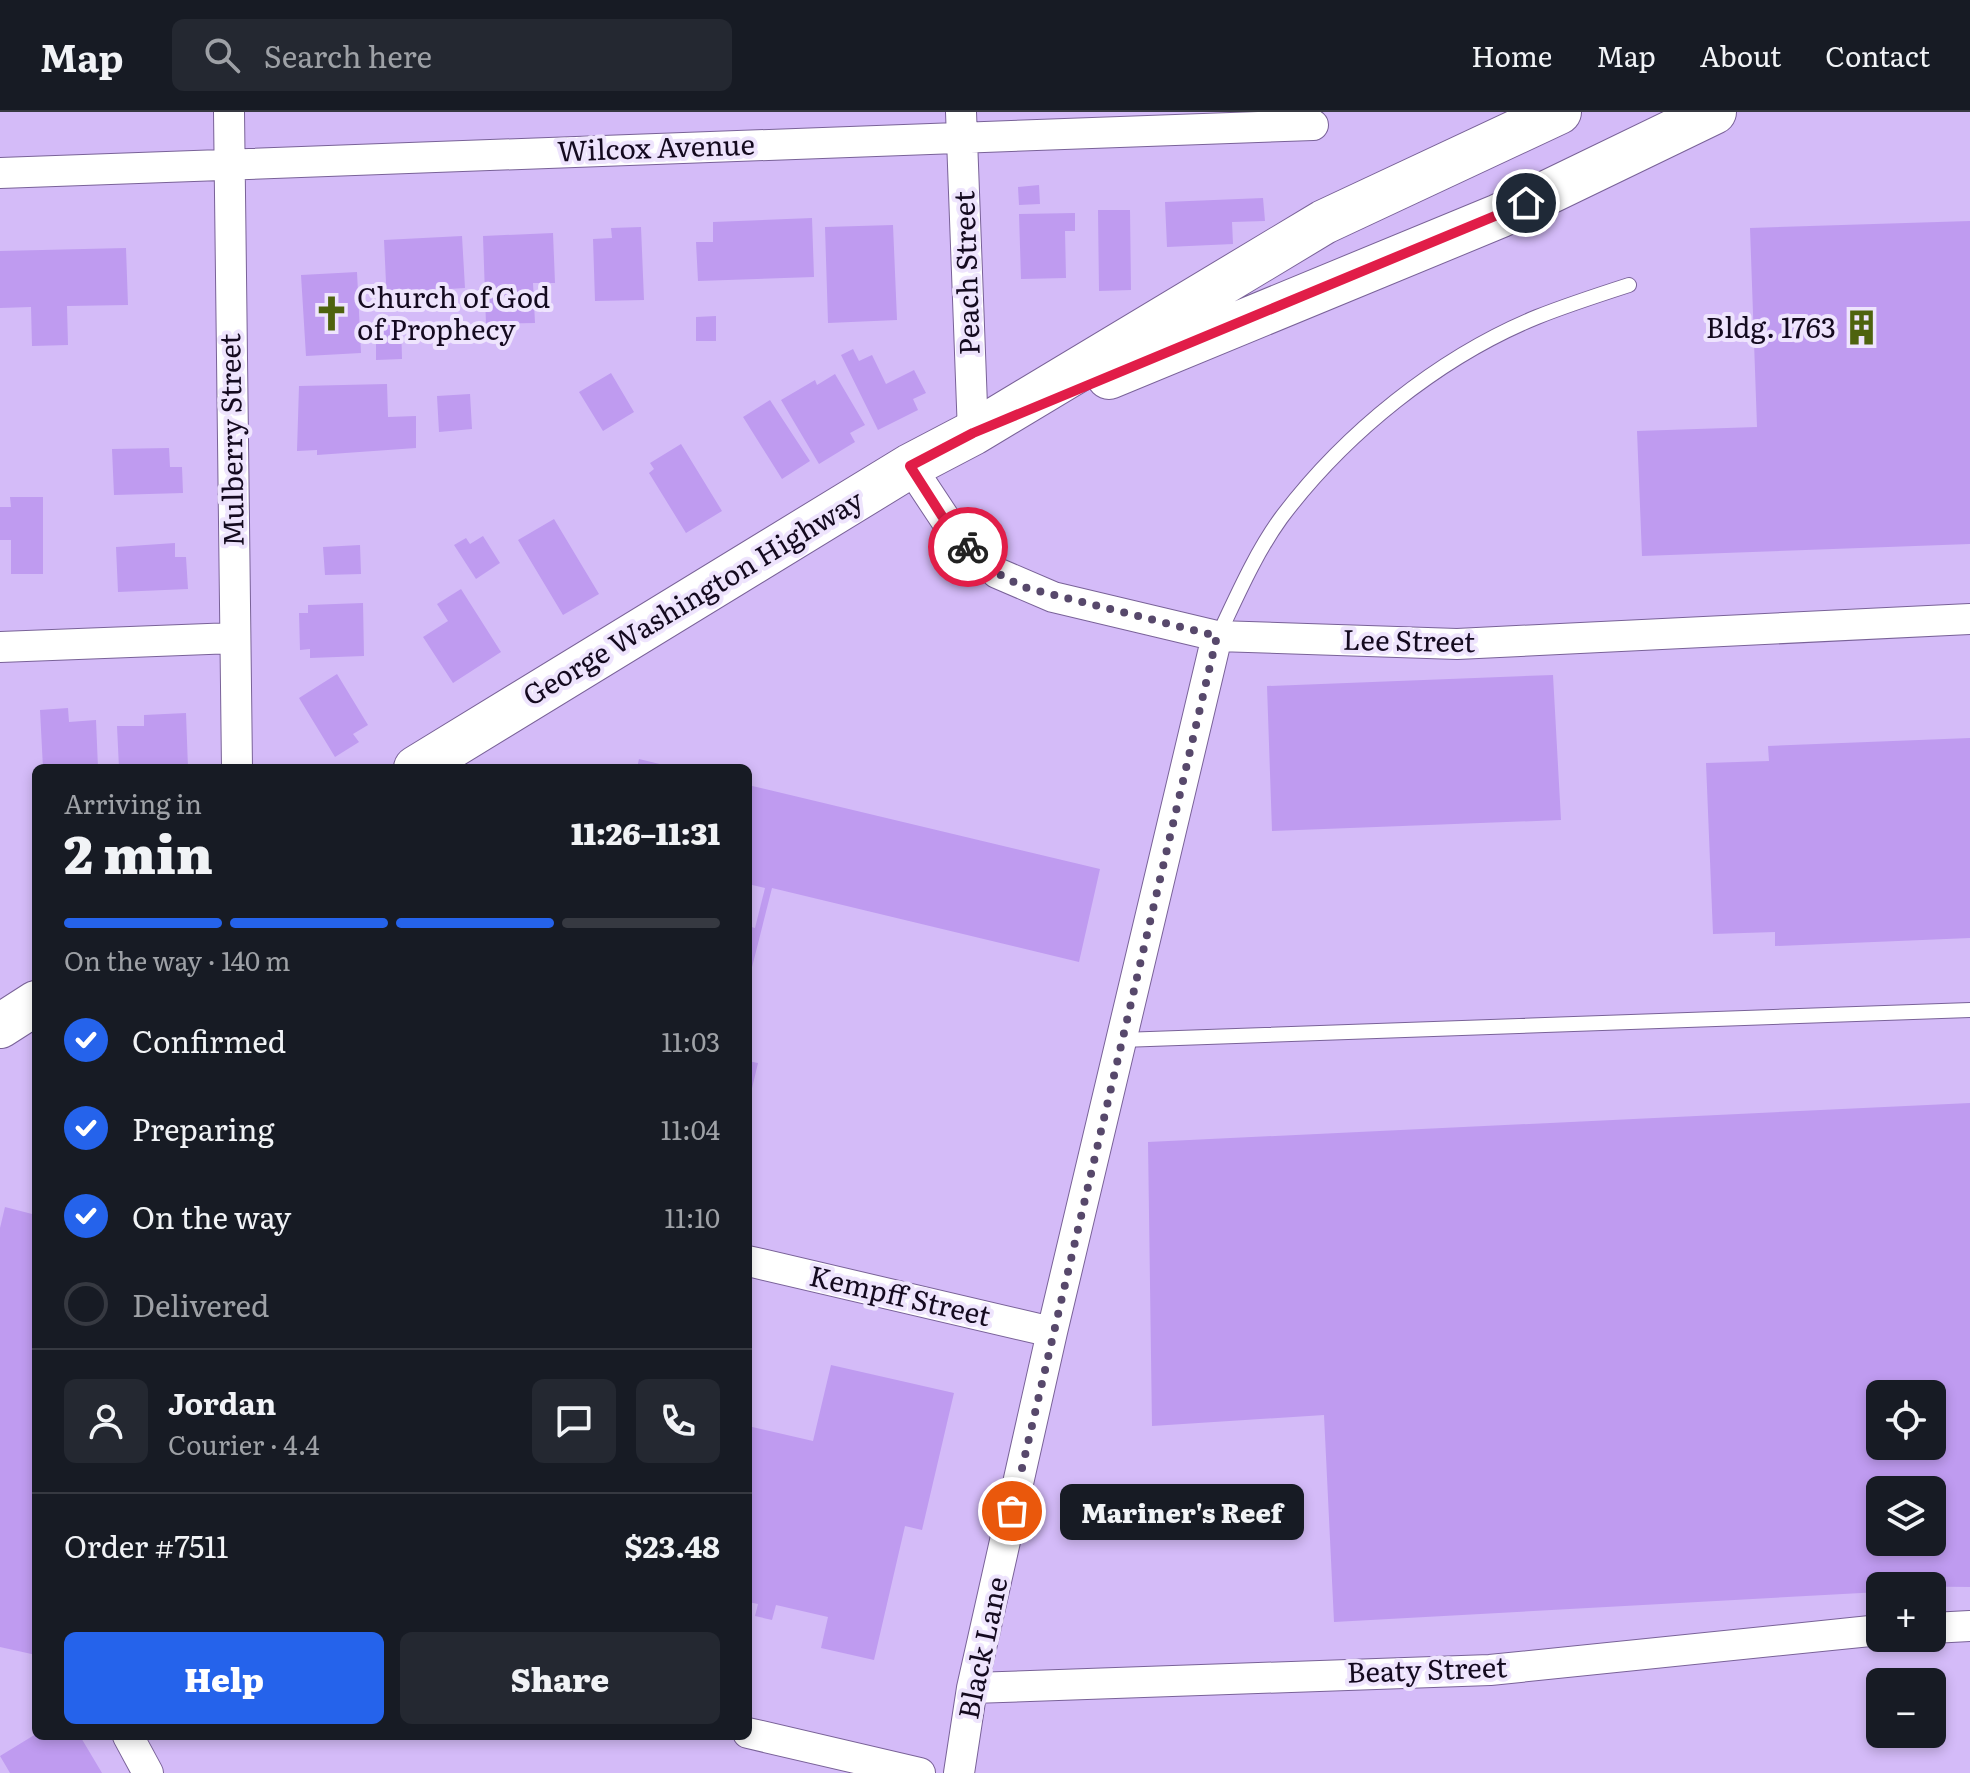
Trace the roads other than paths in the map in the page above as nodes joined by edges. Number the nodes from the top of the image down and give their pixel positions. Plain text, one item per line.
1 (229, 112) edge
2 (1559, 112) edge
3 (1714, 112) edge
4 (961, 125) edge
5 (1313, 125) dead end
6 (230, 163) junction
7 (0, 173) edge
8 (1629, 285) dead end
9 (973, 433) junction
10 (910, 466) junction
11 (1970, 619) edge
12 (1217, 636) junction
13 (234, 638) junction
14 (0, 647) edge
15 (237, 764) edge
16 (423, 764) edge
17 (32, 1006) edge
18 (1970, 1010) edge
19 (0, 1026) edge
20 (1121, 1040) junction
21 (752, 1262) edge
22 (1052, 1332) junction
23 (1970, 1626) edge
24 (1946, 1627) edge
25 (1866, 1631) edge
26 (972, 1688) junction
27 (752, 1734) edge
28 (130, 1740) edge
29 (148, 1773) edge
30 (920, 1773) edge
31 (959, 1773) edge

1 - 6 street, Mulberry Street
2 - 9 main road, George Washington Highway
3 - 9 main road, George Washington Highway
4 - 5 street, Wilcox Avenue
4 - 6 street, Wilcox Avenue
4 - 9 street, Peach Street
6 - 7 street, Wilcox Avenue
6 - 13 street, Mulberry Street
8 - 12 lane
9 - 10 main road, George Washington Highway
10 - 12 street, Lee Street
10 - 16 main road, George Washington Highway
11 - 12 street, Lee Street
12 - 20 street, Black Lane
13 - 14 street
13 - 15 street, Mulberry Street
17 - 19 main road
18 - 20 lane
20 - 22 street, Black Lane
21 - 22 street, Kempff Street
22 - 26 street, Black Lane
23 - 24 street
25 - 26 street, Beaty Street
26 - 31 street, Black Lane
27 - 30 street
28 - 29 street

